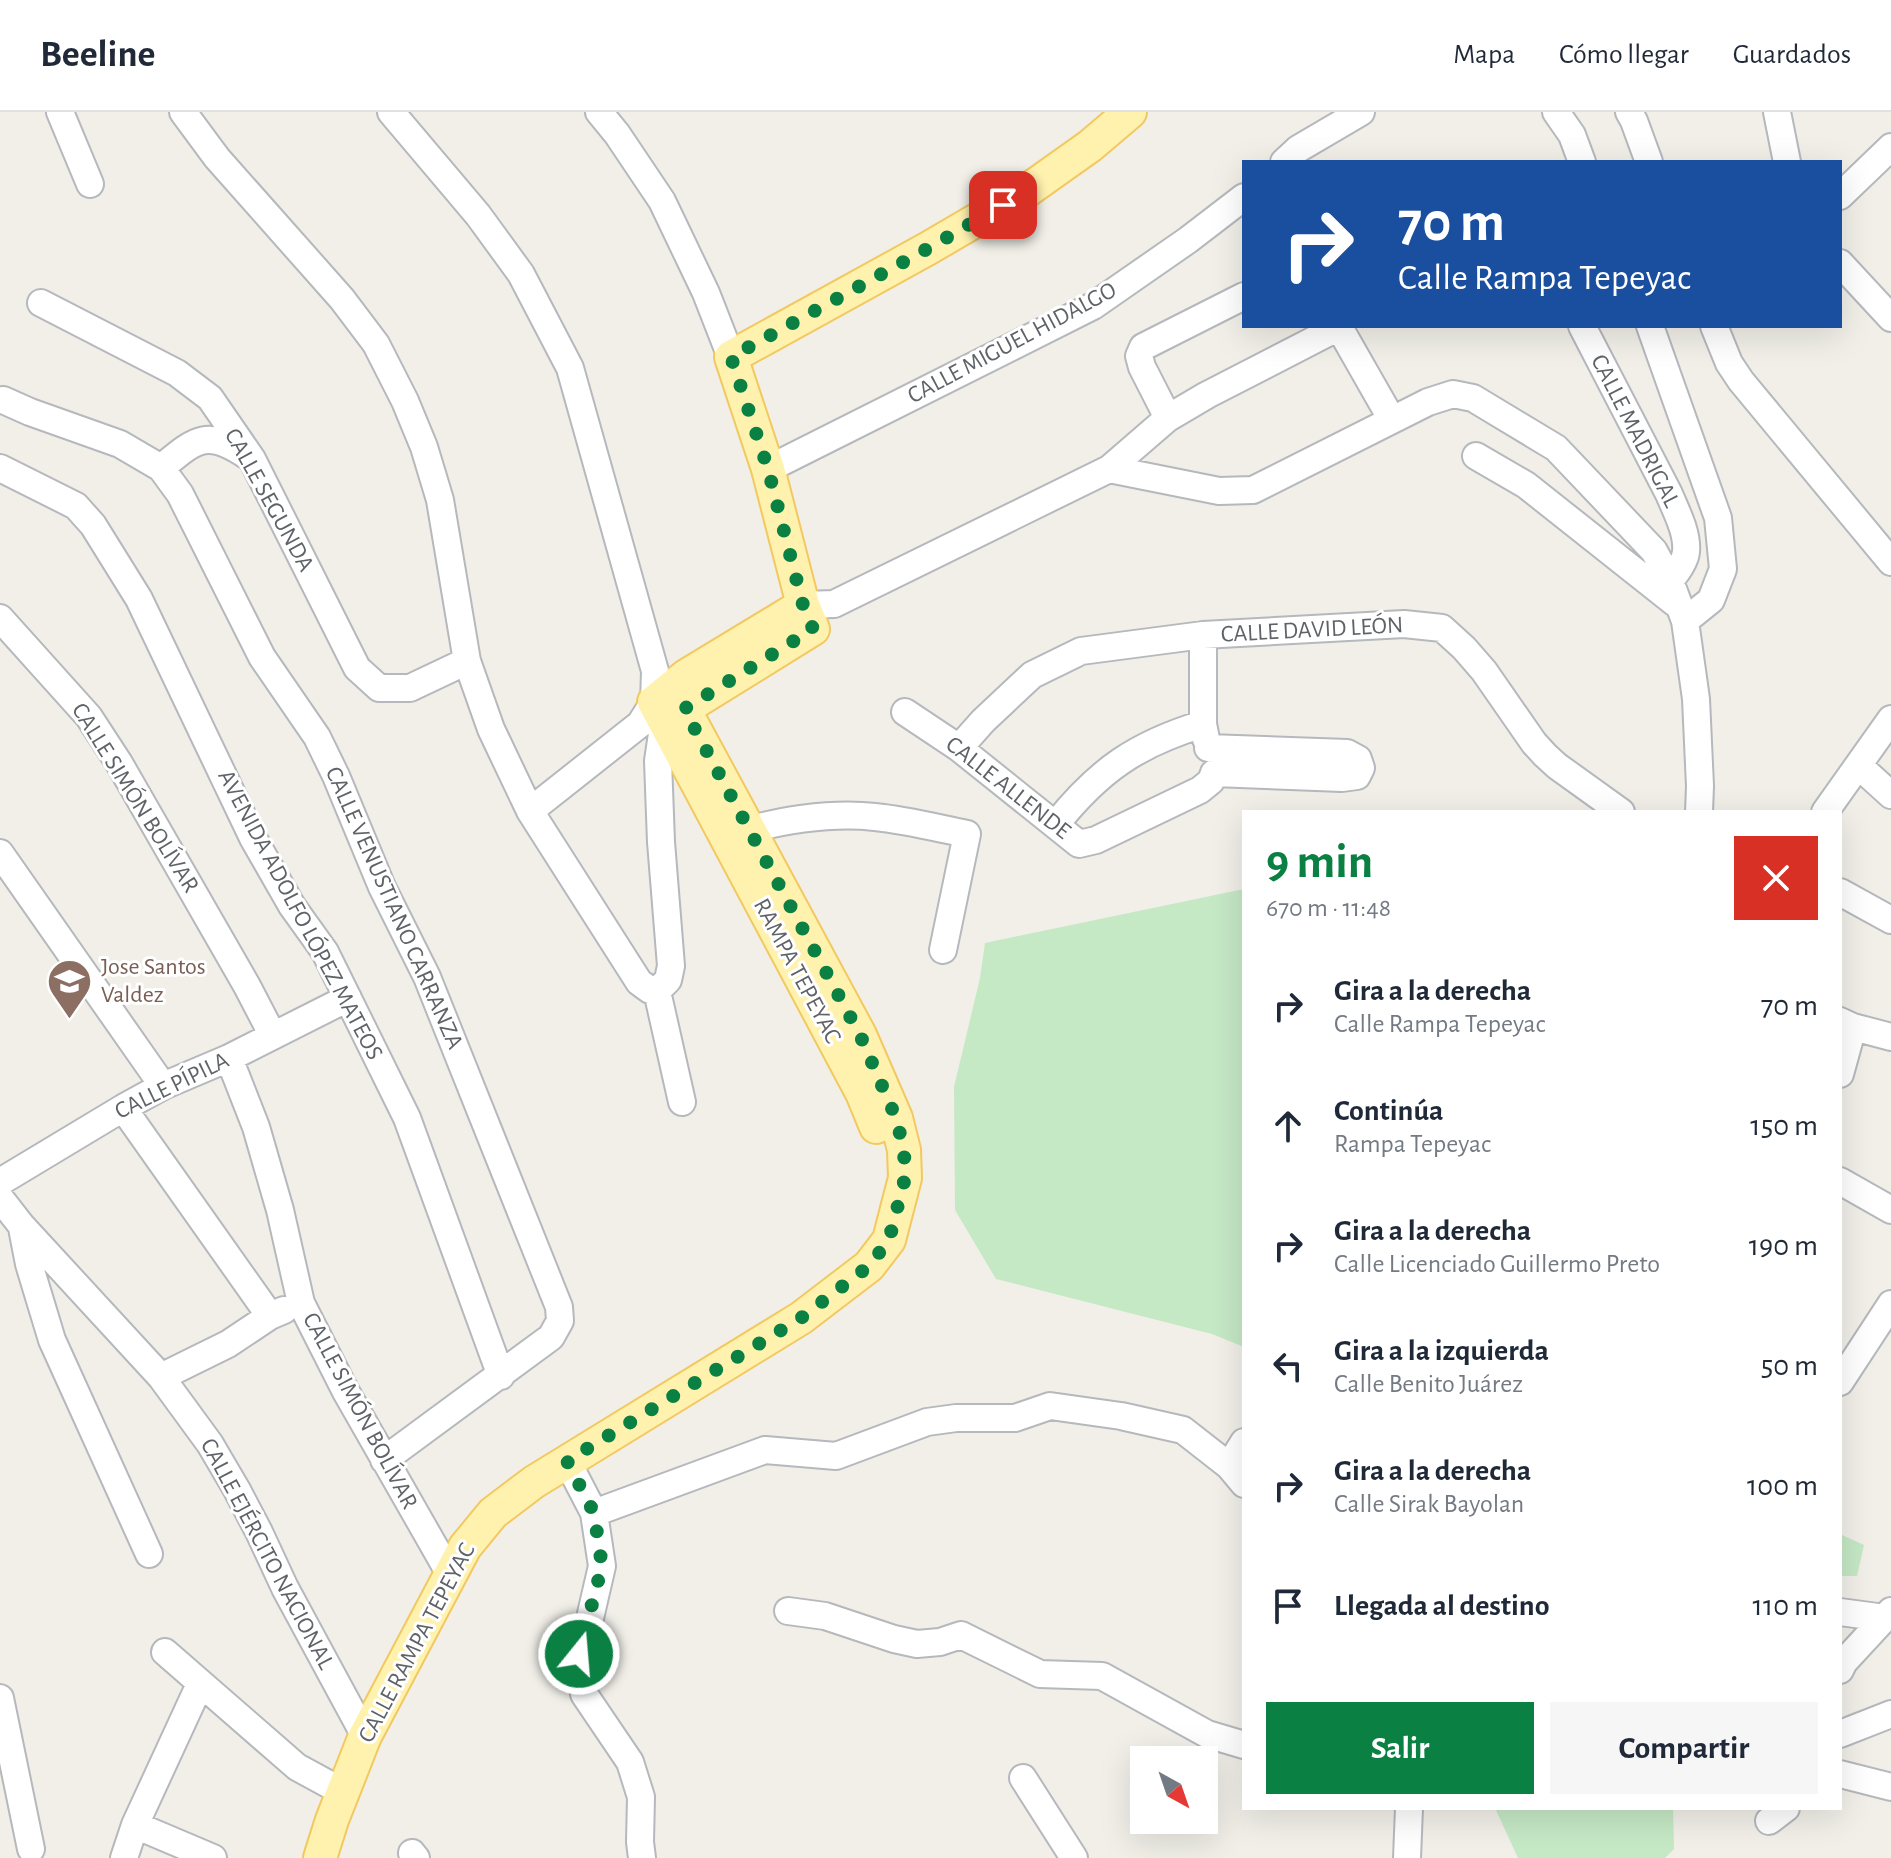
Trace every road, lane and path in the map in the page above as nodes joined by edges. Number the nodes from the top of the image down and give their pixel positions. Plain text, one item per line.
1 (60, 112) edge
2 (183, 112) edge
3 (391, 112) edge
4 (599, 112) edge
5 (1130, 112) edge
6 (1361, 112) edge
7 (1556, 112) edge
8 (1629, 112) edge
9 (1777, 112) edge
10 (1891, 147) edge
11 (1286, 160) edge
12 (1581, 160) edge
13 (1648, 160) edge
14 (1787, 160) edge
15 (90, 184) dead end
16 (1842, 194) edge
17 (1242, 199) edge
18 (1842, 265) edge
19 (1242, 297) edge
20 (41, 303) dead end
21 (1891, 318) edge
22 (1336, 328) edge
23 (1341, 328) edge
24 (1583, 328) edge
25 (1651, 328) edge
26 (1715, 328) edge
27 (731, 357) junction
28 (3, 400) dead end
29 (1168, 418) junction
30 (1392, 420) junction
31 (1476, 456) dead end
32 (252, 459) junction
33 (0, 468) edge
34 (161, 468) junction
35 (768, 469) junction
36 (1109, 469) junction
37 (1891, 562) edge
38 (1670, 581) junction
39 (817, 613) junction
40 (1683, 614) junction
41 (0, 618) edge
42 (1203, 635) junction
43 (467, 661) junction
44 (662, 702) junction
45 (905, 712) dead end
46 (1891, 719) edge
47 (959, 748) junction
48 (1208, 748) junction
49 (1859, 766) junction
50 (1891, 795) edge
51 (1618, 810) edge
52 (1699, 810) edge
53 (1826, 810) edge
54 (530, 811) junction
55 (1056, 824) junction
56 (738, 834) junction
57 (0, 853) edge
58 (1842, 893) edge
59 (1891, 920) edge
60 (943, 950) dead end
61 (657, 991) junction
62 (348, 998) junction
63 (1847, 1024) edge
64 (273, 1036) junction
65 (1891, 1037) edge
66 (229, 1058) junction
67 (1842, 1060) edge
68 (163, 1086) junction
69 (682, 1102) dead end
70 (123, 1108) junction
71 (0, 1182) edge
72 (1842, 1182) edge
73 (0, 1198) edge
74 (898, 1207) joint
75 (1891, 1210) edge
76 (21, 1225) junction
77 (301, 1303) junction
78 (1891, 1304) edge
79 (270, 1316) junction
80 (501, 1376) junction
81 (161, 1377) junction
82 (1842, 1379) edge
83 (1242, 1450) edge
84 (384, 1460) junction
85 (567, 1461) junction
86 (1236, 1475) edge
87 (594, 1513) junction
88 (149, 1554) dead end
89 (450, 1574) junction
90 (788, 1611) dead end
91 (1842, 1612) edge
92 (1888, 1614) edge
93 (165, 1652) dead end
94 (1842, 1666) edge
95 (200, 1684) junction
96 (0, 1698) edge
97 (1891, 1714) edge
98 (1842, 1733) edge
99 (365, 1736) junction
100 (1242, 1744) edge
101 (1842, 1775) edge
102 (1023, 1778) dead end
103 (1891, 1787) edge
104 (337, 1806) junction
105 (1409, 1810) edge
106 (135, 1825) junction
107 (31, 1849) dead end
108 (124, 1858) edge
109 (213, 1858) edge
110 (320, 1858) edge
111 (642, 1858) edge
112 (1074, 1858) edge
113 (1407, 1858) edge

1 - 15 street
2 - 43 street
3 - 44 street
4 - 27 street
5 - 27 main road
6 - 11 street
7 - 12 street
8 - 13 street
9 - 14 street
10 - 16 street
17 - 35 street, CALLE MIGUEL HIDALGO
18 - 21 street
19 - 29 street
20 - 32 street, CALLE SEGUNDA
22 - 29 street
23 - 30 street
24 - 38 street, CALLE MADRIGAL
25 - 40 street
26 - 37 street
27 - 35 main road
28 - 34 street, CALLE VENUSTIANO CARRANZA
29 - 36 street
30 - 36 street
30 - 38 street
31 - 40 street
32 - 34 street
32 - 43 street, CALLE SEGUNDA
33 - 62 street, AVENIDA ADOLFO LÓPEZ MATEOS
34 - 80 street, CALLE VENUSTIANO CARRANZA
35 - 39 main road
36 - 39 street
38 - 40 street
39 - 44 main road
40 - 52 street
41 - 64 street, CALLE SIMÓN BOLÍVAR
42 - 47 street, CALLE DAVID LEÓN
42 - 48 street
42 - 51 street, CALLE DAVID LEÓN
43 - 54 street
44 - 54 street
44 - 56 main road, RAMPA TEPEYAC
44 - 61 street
45 - 47 street, CALLE ALLENDE
46 - 49 street
47 - 55 street, CALLE ALLENDE
48 - 55 street
48 - 55 street, CALLE ALLENDE
49 - 50 street
49 - 53 street
54 - 61 street
56 - 60 street
56 - 74 main road, RAMPA TEPEYAC
57 - 68 street
58 - 59 street
61 - 69 street
62 - 64 street, CALLE PÍPILA
62 - 80 street, AVENIDA ADOLFO LÓPEZ MATEOS
63 - 65 street
63 - 67 street
64 - 66 street, CALLE PÍPILA
66 - 68 street, CALLE PÍPILA
66 - 77 street, CALLE SIMÓN BOLÍVAR
68 - 70 street, CALLE PÍPILA
70 - 71 street, CALLE PÍPILA
70 - 79 street
72 - 75 street
73 - 76 street, CALLE EJÉRCITO NACIONAL
74 - 85 main road, CALLE RAMPA TEPEYAC
76 - 81 street, CALLE EJÉRCITO NACIONAL
76 - 88 street
77 - 79 street
77 - 84 street, CALLE SIMÓN BOLÍVAR
78 - 82 street
79 - 81 street
80 - 84 street, CALLE VENUSTIANO CARRANZA
81 - 99 street, CALLE EJÉRCITO NACIONAL
83 - 86 street
84 - 89 street, CALLE SIMÓN BOLÍVAR
85 - 87 street
85 - 89 main road, CALLE RAMPA TEPEYAC
86 - 87 street
87 - 111 street
89 - 99 main road, CALLE RAMPA TEPEYAC
90 - 100 street
91 - 92 street
92 - 94 street
93 - 95 street
95 - 104 street
95 - 106 street
96 - 107 street
97 - 98 street
99 - 104 main road, CALLE RAMPA TEPEYAC
101 - 103 street
102 - 112 street
104 - 110 main road, CALLE RAMPA TEPEYAC
105 - 113 street
106 - 108 street
106 - 109 street

